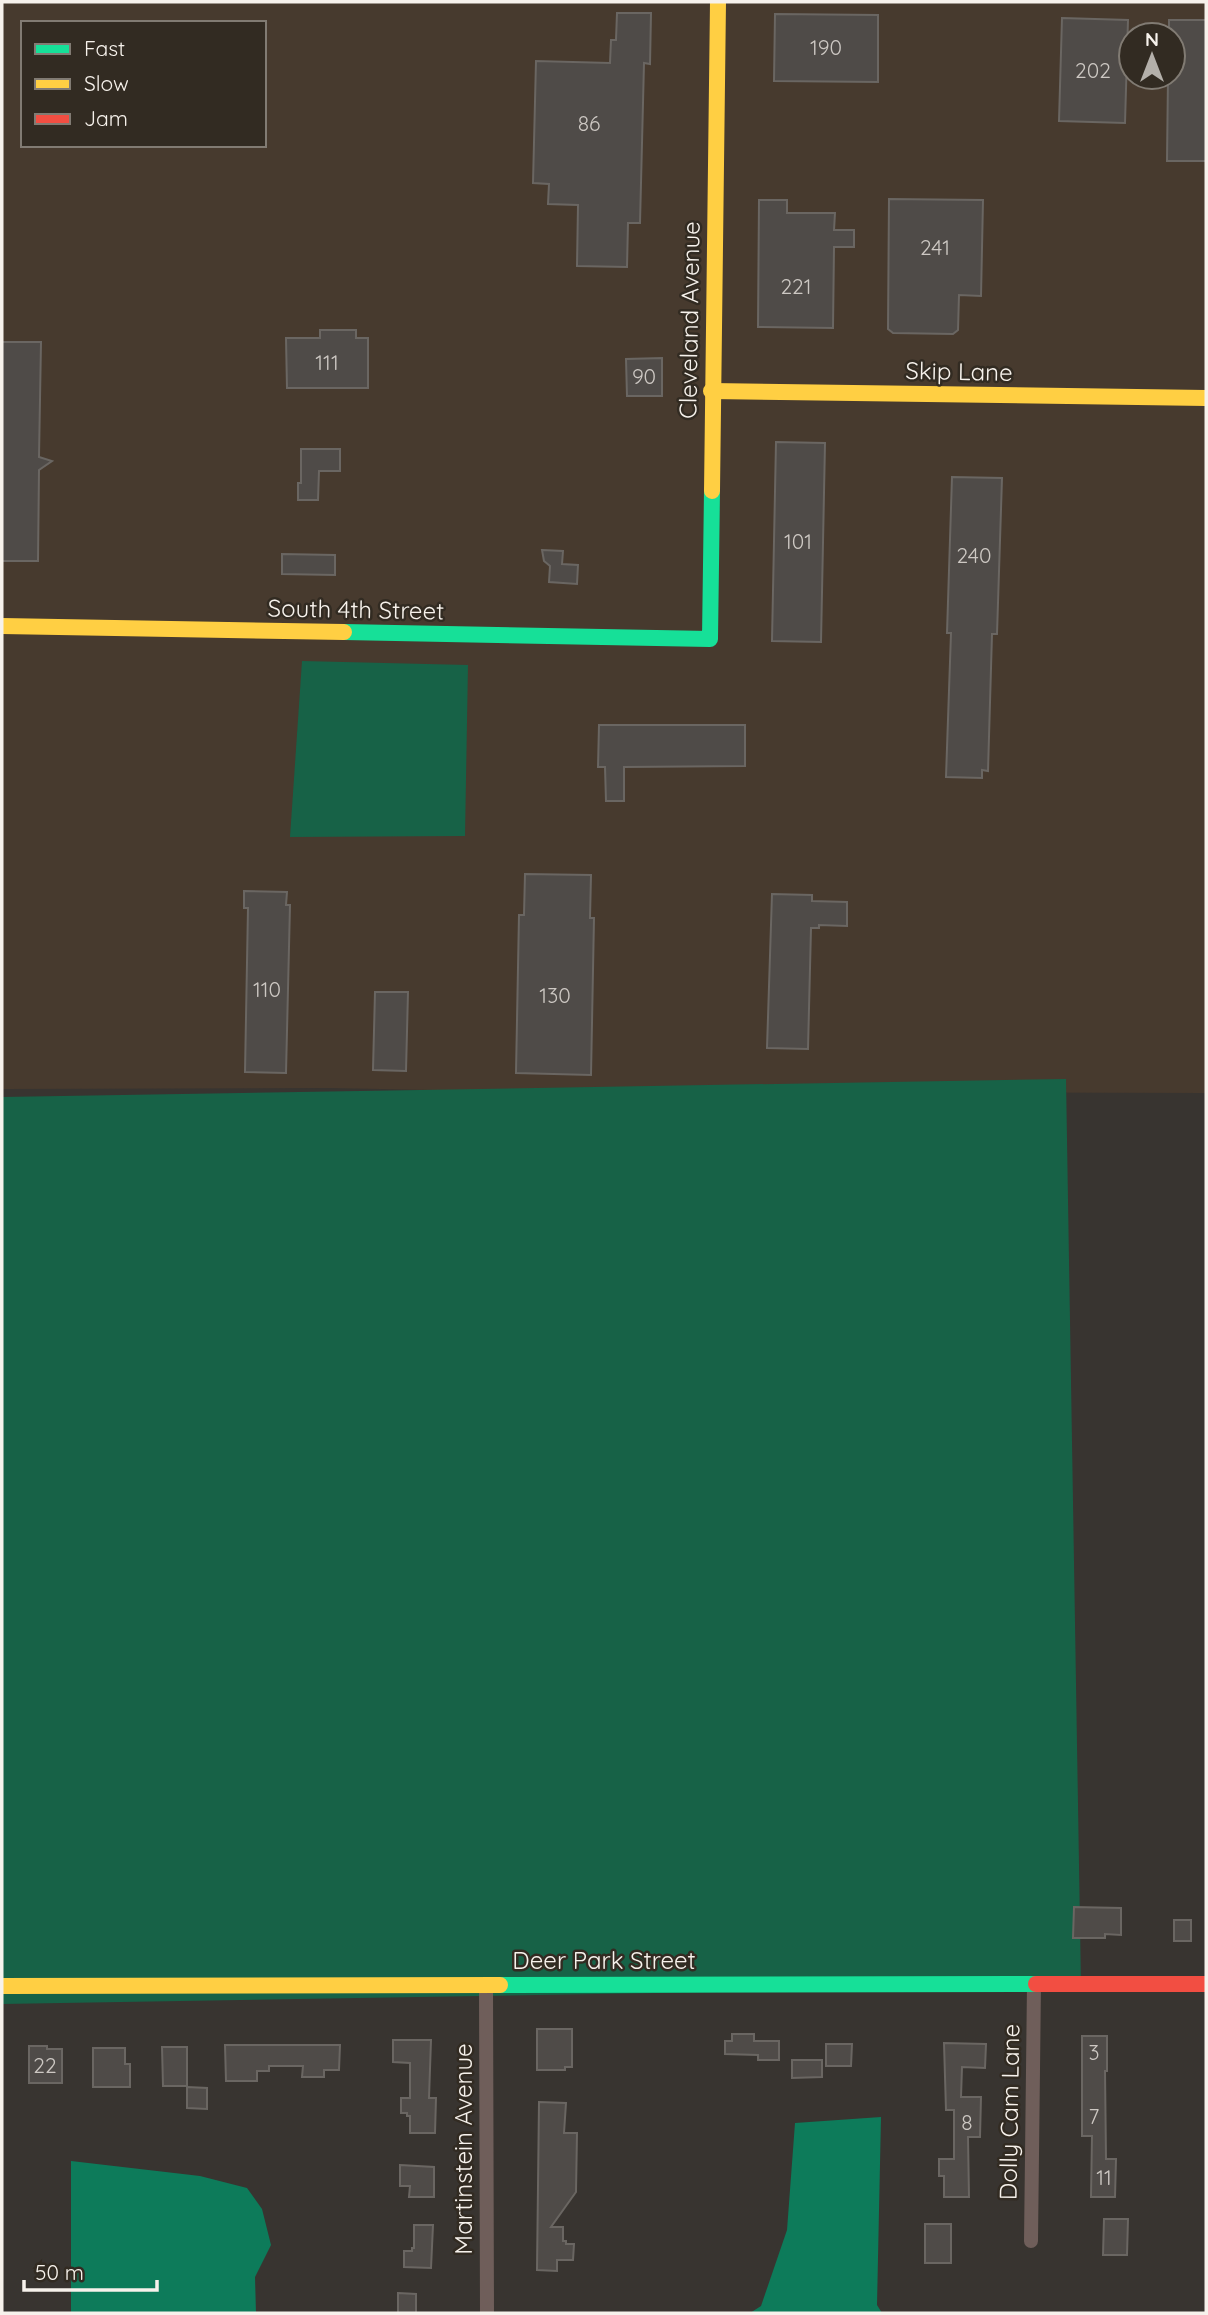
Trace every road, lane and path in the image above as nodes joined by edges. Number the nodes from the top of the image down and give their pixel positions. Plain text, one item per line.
1 (718, 2) edge
2 (711, 391) junction
3 (1206, 398) edge
4 (2, 626) edge
5 (710, 639) joint
6 (486, 1984) junction
7 (1034, 1984) junction
8 (1206, 1984) edge
9 (2, 1986) edge
10 (1031, 2241) dead end
11 (487, 2313) edge

1 - 2 street, Cleveland Avenue
2 - 3 street, Skip Lane
2 - 5 street, Cleveland Avenue
4 - 5 street, South 4th Street
6 - 7 street, Deer Park Street
6 - 9 street, Deer Park Street
6 - 11 street, Martinstein Avenue
7 - 8 street, Deer Park Street
7 - 10 street, Dolly Cam Lane

